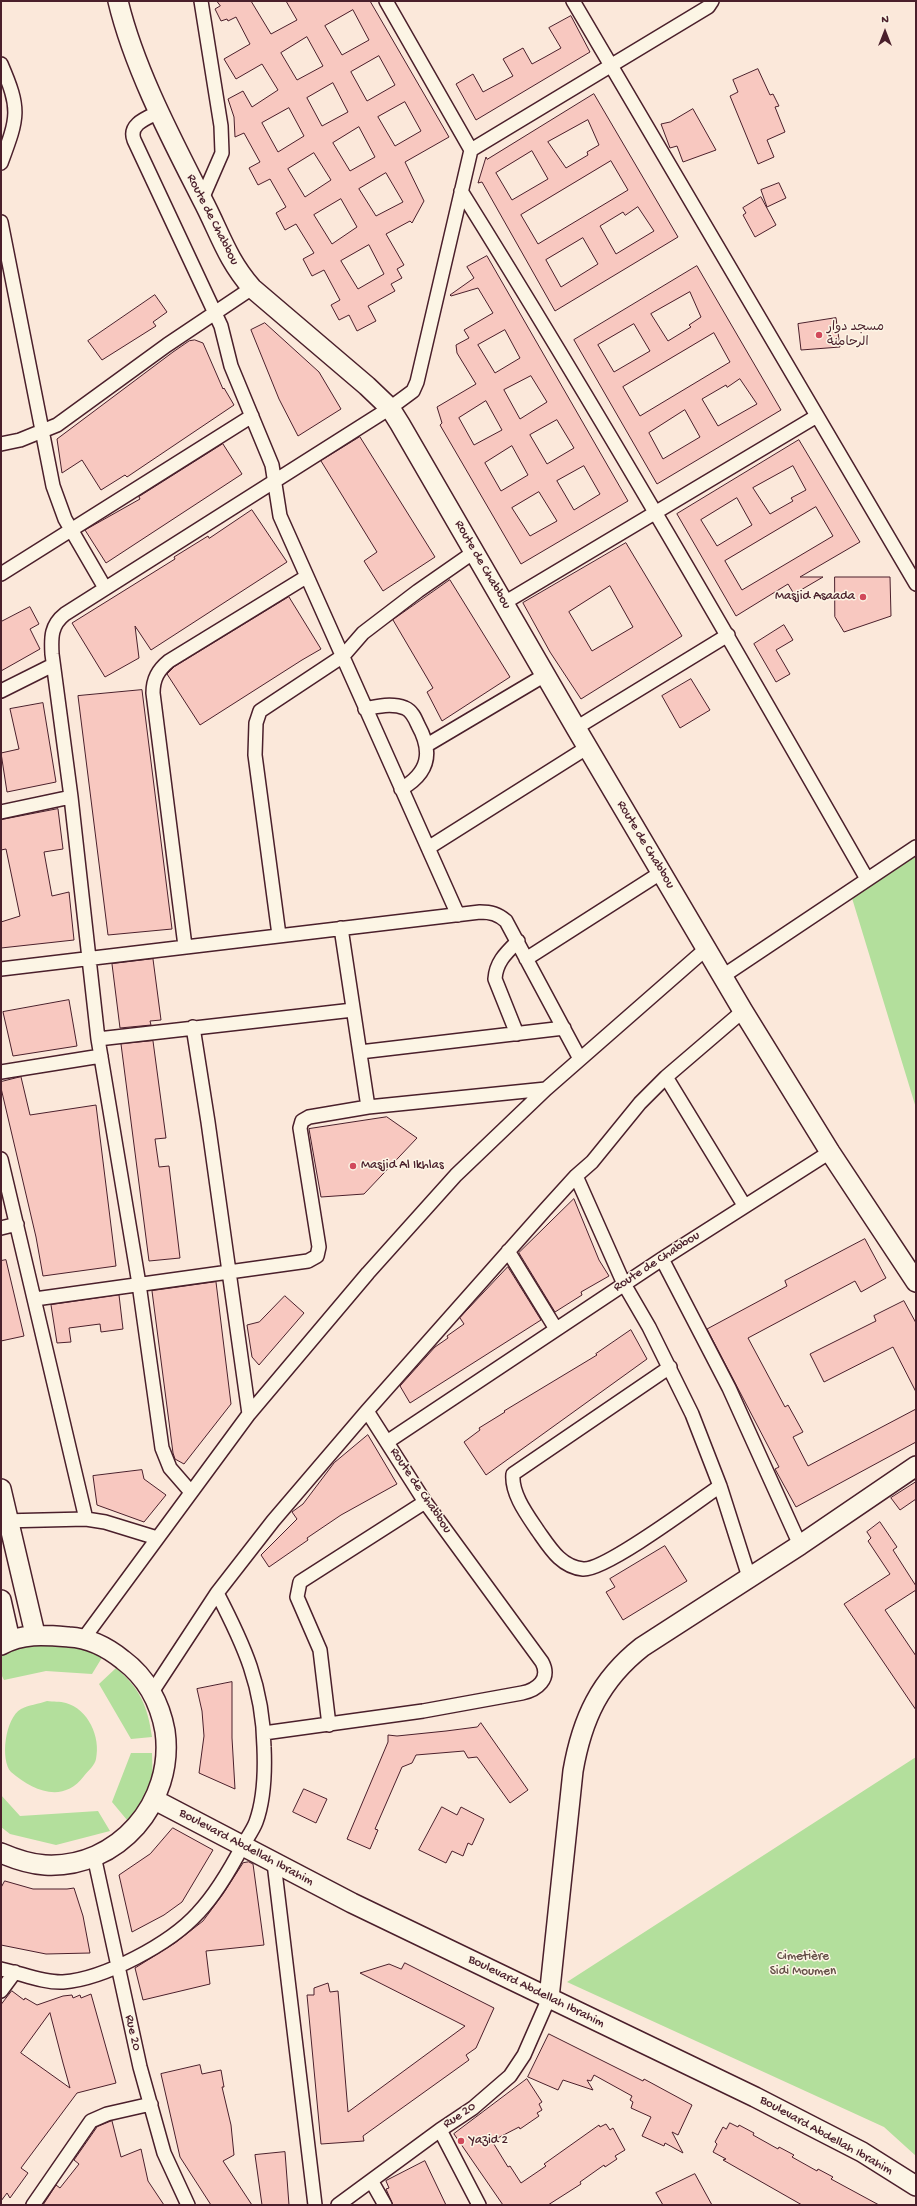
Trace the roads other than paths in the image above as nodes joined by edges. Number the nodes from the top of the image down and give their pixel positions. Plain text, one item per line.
1 (118, 1) edge
2 (201, 1) edge
3 (386, 1) edge
4 (573, 1) edge
5 (712, 1) edge
6 (1, 64) edge
7 (612, 67) junction
8 (159, 112) junction
9 (471, 150) junction
10 (1, 163) edge
11 (461, 191) junction
12 (202, 199) junction
13 (1, 222) edge
14 (252, 288) junction
15 (216, 314) junction
16 (390, 408) junction
17 (252, 416) junction
18 (818, 416) junction
19 (42, 433) junction
20 (1, 444) edge
21 (275, 480) junction
22 (655, 512) junction
23 (71, 531) junction
24 (474, 552) junction
25 (1, 574) edge
26 (306, 577) junction
27 (916, 584) edge
28 (105, 588) junction
29 (504, 603) junction
30 (728, 635) junction
31 (343, 656) junction
32 (53, 665) junction
33 (545, 675) junction
34 (1, 691) edge
35 (365, 709) junction
36 (576, 728) junction
37 (427, 745) junction
38 (588, 747) junction
39 (401, 789) junction
40 (71, 797) junction
41 (1, 812) edge
42 (916, 847) edge
43 (428, 848) junction
44 (662, 872) junction
45 (867, 879) junction
46 (458, 915) junction
47 (341, 928) junction
48 (279, 935) junction
49 (518, 941) junction
50 (185, 946) junction
51 (706, 948) junction
52 (89, 958) junction
53 (526, 959) junction
54 (1, 969) edge
55 (722, 976) junction
56 (353, 1010) junction
57 (743, 1011) junction
58 (193, 1027) junction
59 (564, 1028) junction
60 (517, 1034) junction
61 (98, 1038) junction
62 (360, 1052) junction
63 (102, 1056) junction
64 (580, 1059) junction
65 (1, 1072) edge
66 (666, 1077) junction
67 (546, 1089) junction
68 (368, 1107) junction
69 (830, 1152) junction
70 (1, 1159) edge
71 (576, 1176) junction
72 (744, 1205) junction
73 (17, 1224) junction
74 (1, 1228) edge
75 (508, 1251) junction
76 (662, 1259) junction
77 (229, 1271) junction
78 (916, 1282) edge
79 (139, 1284) junction
80 (624, 1284) junction
81 (35, 1299) junction
82 (556, 1329) junction
83 (670, 1367) junction
84 (366, 1411) junction
85 (249, 1414) junction
86 (387, 1442) junction
87 (916, 1466) edge
88 (720, 1486) junction
89 (1, 1490) edge
90 (190, 1491) junction
91 (425, 1502) junction
92 (86, 1519) junction
93 (5, 1521) edge
94 (157, 1538) junction
95 (800, 1545) junction
96 (749, 1577) junction
97 (217, 1592) junction
98 (1, 1600) edge
99 (35, 1634) junction
100 (84, 1638) junction
101 (5, 1643) edge
102 (152, 1692) junction
103 (329, 1725) junction
104 (264, 1733) junction
105 (155, 1800) junction
106 (243, 1845) junction
107 (1, 1853) edge
108 (94, 1856) junction
109 (274, 1863) junction
110 (117, 1967) junction
111 (1, 1969) edge
112 (15, 1972) junction
113 (1, 1990) edge
114 (549, 1998) junction
115 (151, 2104) junction
116 (440, 2130) junction
117 (372, 2182) junction
118 (916, 2186) edge
119 (33, 2205) edge
120 (188, 2205) edge
121 (315, 2205) edge
122 (338, 2205) edge
123 (385, 2205) edge
124 (479, 2205) edge

1 - 8 street, Route de Chabbou
2 - 12 street
3 - 9 street
4 - 7 street
5 - 7 street
6 - 10 street
7 - 9 street
7 - 18 street
8 - 12 street, Route de Chabbou
8 - 15 street
9 - 11 street
11 - 16 street
11 - 22 street
12 - 14 street, Route de Chabbou
13 - 19 street
14 - 15 street
14 - 16 street, Route de Chabbou
15 - 17 street
15 - 19 street
16 - 21 street
16 - 24 street, Route de Chabbou
17 - 21 street
17 - 23 street
18 - 22 street
18 - 27 street
19 - 20 street
19 - 23 street
21 - 26 street
21 - 28 street
22 - 29 street
22 - 30 street
23 - 25 street
23 - 28 street
24 - 29 street, Route de Chabbou
24 - 31 street
26 - 31 street
26 - 50 street
28 - 32 street
29 - 33 street, Route de Chabbou
30 - 36 street
30 - 45 street
31 - 35 street
31 - 48 street
32 - 34 street
32 - 40 street
33 - 36 street, Route de Chabbou
33 - 37 street
35 - 37 street
35 - 39 street
36 - 38 street, Route de Chabbou
37 - 39 street
38 - 43 street
38 - 44 street, Route de Chabbou
39 - 43 street
40 - 41 street
40 - 52 street
42 - 45 street
43 - 46 street
44 - 51 street, Route de Chabbou
44 - 53 street
45 - 55 street
46 - 47 street
46 - 49 street
47 - 48 street
47 - 56 street
48 - 50 street
49 - 53 street
49 - 60 street
50 - 52 street
51 - 55 street, Route de Chabbou
51 - 64 street
52 - 54 street
52 - 61 street
53 - 59 street
55 - 57 street, Route de Chabbou
56 - 58 street
56 - 62 street
57 - 66 street
57 - 69 street, Route de Chabbou
58 - 61 street
58 - 77 street
59 - 60 street
59 - 64 street
60 - 62 street
61 - 63 street
62 - 68 street
63 - 65 street
63 - 79 street
64 - 67 street
66 - 71 street
66 - 72 street
67 - 68 street
67 - 85 street
68 - 77 street
69 - 72 street, Route de Chabbou
69 - 78 street, Route de Chabbou
70 - 73 street
71 - 75 street
71 - 80 street
72 - 76 street, Route de Chabbou
73 - 74 street
73 - 81 street
75 - 82 street
75 - 84 street
76 - 80 street, Route de Chabbou
76 - 95 street
77 - 79 street
77 - 85 street
79 - 81 street
79 - 90 street
80 - 82 street, Route de Chabbou
80 - 83 street
81 - 92 street
82 - 86 street, Route de Chabbou
83 - 88 street
83 - 88 street
84 - 86 street
84 - 97 street
85 - 90 street
86 - 91 street, Route de Chabbou
87 - 95 street
88 - 96 street
89 - 93 street
90 - 94 street
91 - 103 street
91 - 103 street, Route de Chabbou
92 - 93 street
92 - 94 street
93 - 99 street
94 - 100 street
95 - 96 street
96 - 114 street
97 - 102 street
97 - 104 street
98 - 101 street
99 - 100 street
99 - 101 street
100 - 102 street
102 - 105 street
103 - 104 street, Route de Chabbou
104 - 106 street
105 - 106 street, Boulevard Abdellah Ibrahim
105 - 108 street
106 - 109 street, Boulevard Abdellah Ibrahim
106 - 110 street
107 - 108 street
108 - 110 street, Rue 20
109 - 114 street, Boulevard Abdellah Ibrahim
109 - 121 street
110 - 112 street
110 - 115 street, Rue 20
111 - 112 street
112 - 113 street
114 - 116 street, Rue 20
114 - 118 street, Boulevard Abdellah Ibrahim
115 - 119 street
115 - 120 street, Rue 20
116 - 117 street, Rue 20
116 - 124 street
117 - 122 street, Rue 20
117 - 123 street

